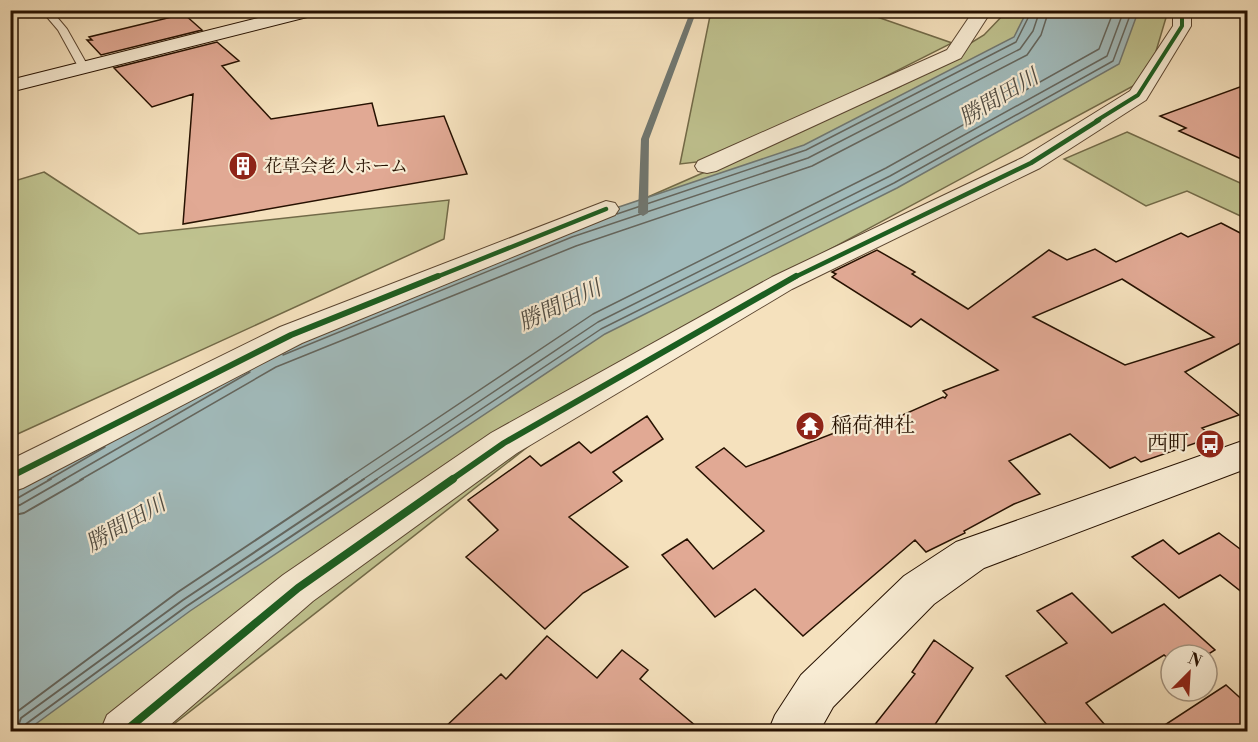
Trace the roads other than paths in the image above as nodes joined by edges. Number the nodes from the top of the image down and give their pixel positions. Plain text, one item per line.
1 (45, 10) edge
2 (313, 10) edge
3 (983, 10) edge
4 (1182, 10) edge
5 (84, 68) junction
6 (10, 86) edge
7 (707, 166) dead end
8 (606, 209) dead end
9 (1248, 453) edge
10 (10, 477) edge
11 (124, 732) edge
12 (792, 732) edge

1 - 5 lane
2 - 5 street
3 - 7 street
4 - 11 street
5 - 6 street
8 - 10 street
9 - 12 street

